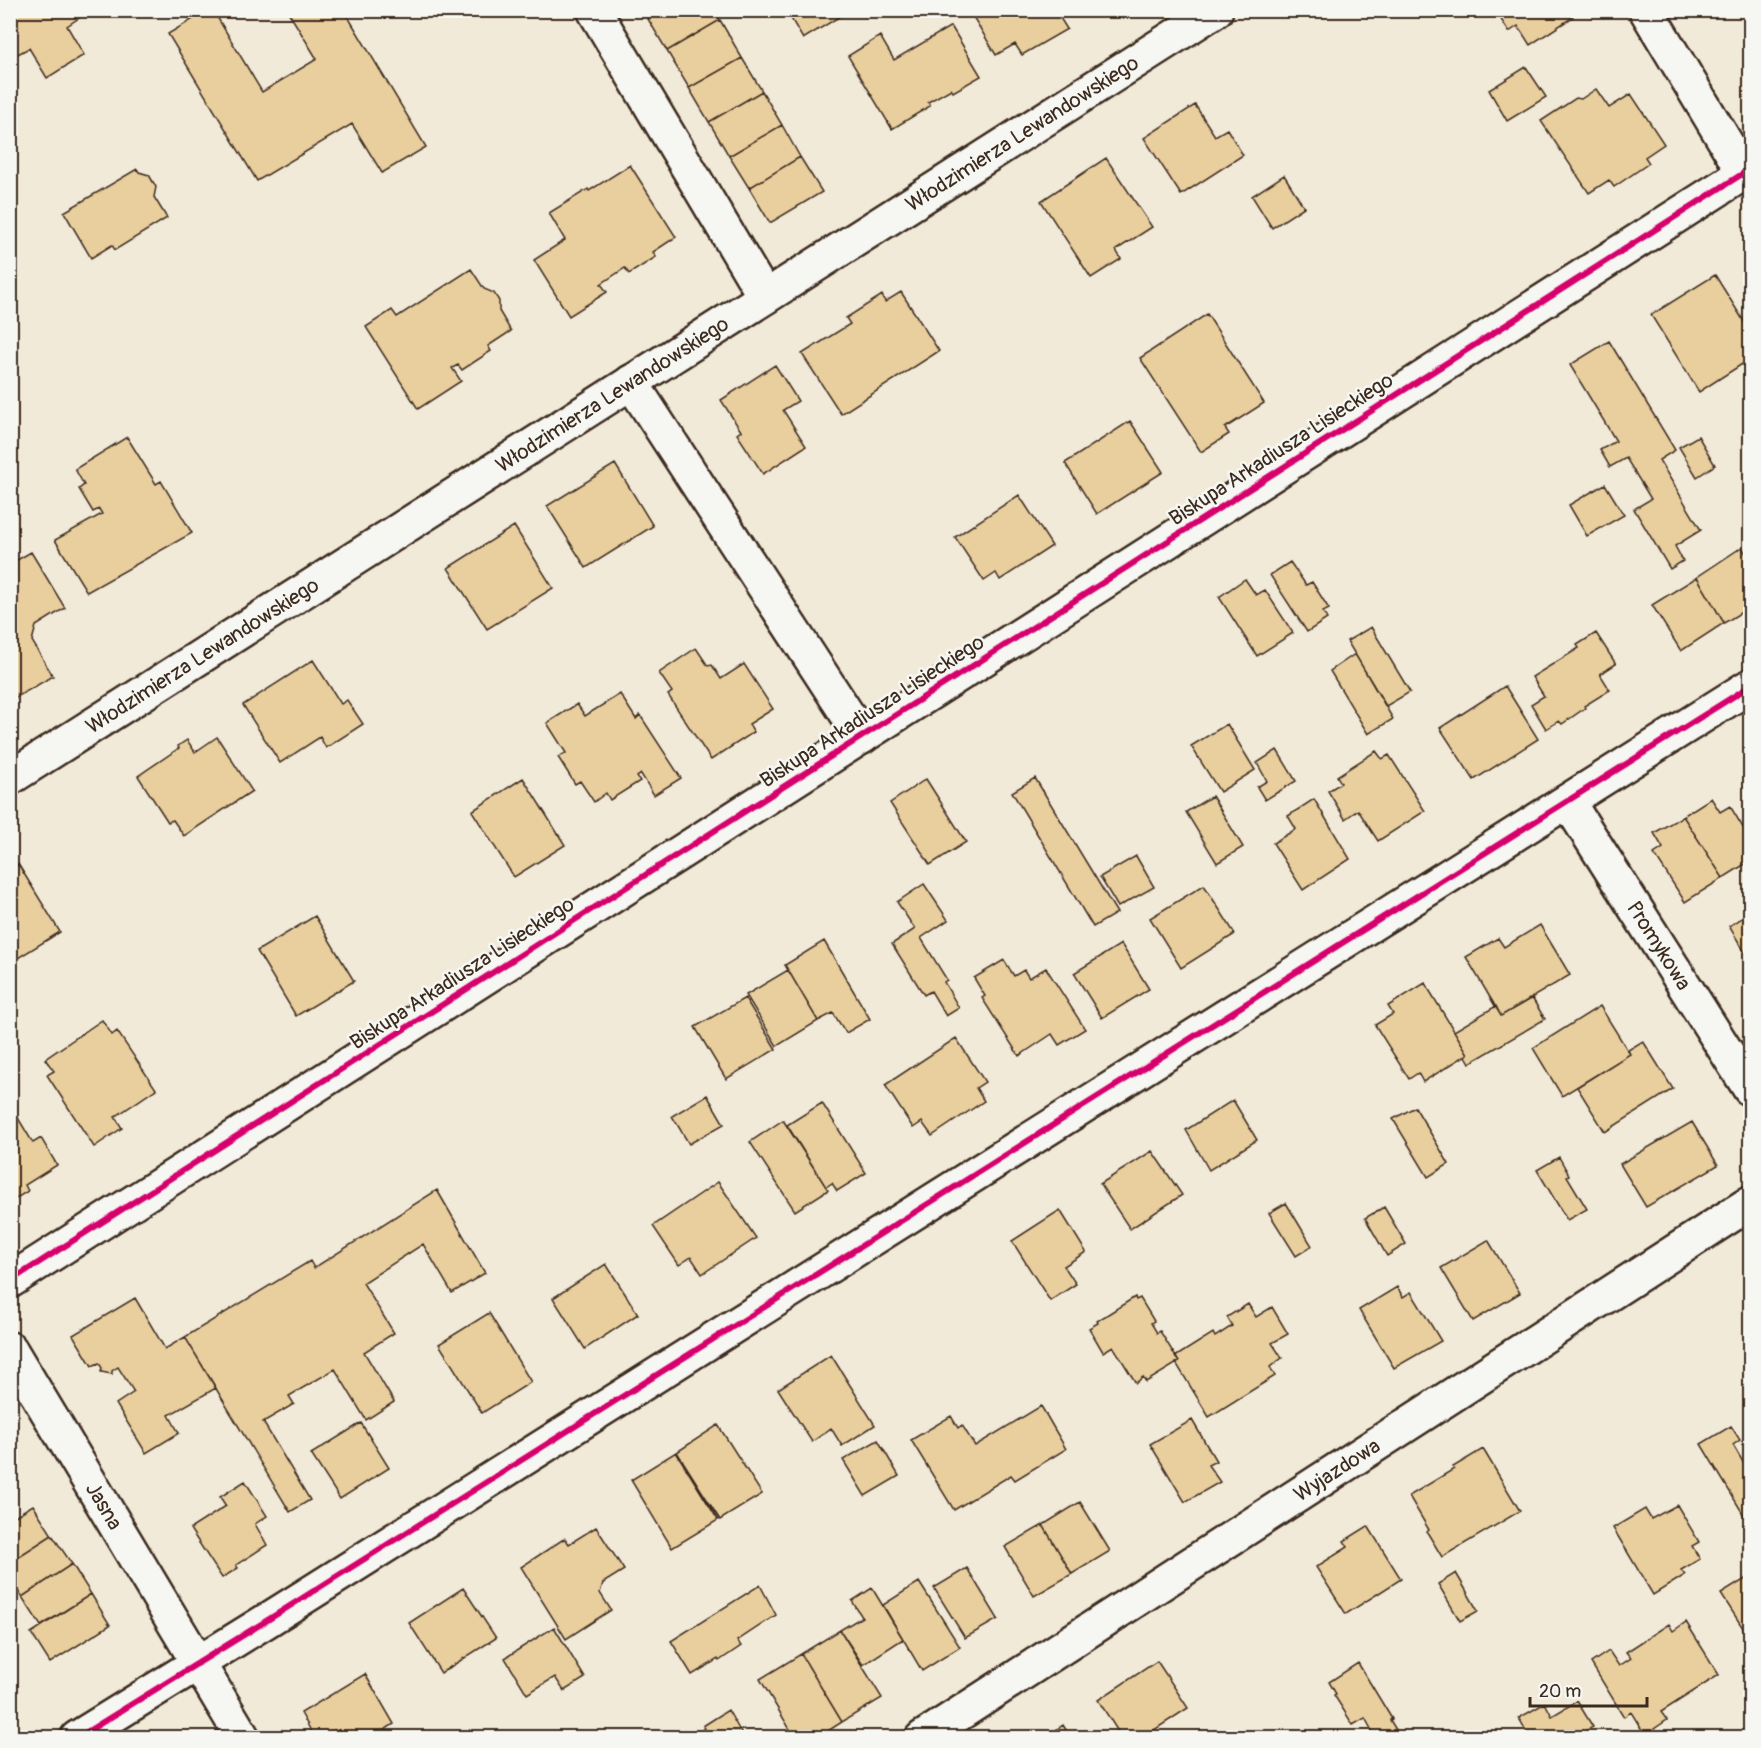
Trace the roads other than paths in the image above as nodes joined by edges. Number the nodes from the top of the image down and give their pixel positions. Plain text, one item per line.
1 (594, 10) edge
2 (1215, 10) edge
3 (1646, 10) edge
4 (1747, 171) edge
5 (765, 297) junction
6 (631, 382) junction
7 (1750, 686) edge
8 (862, 737) junction
9 (10, 778) edge
10 (1568, 802) junction
11 (1750, 1089) edge
12 (1750, 1203) edge
13 (10, 1281) edge
14 (10, 1349) edge
15 (198, 1663) junction
16 (77, 1737) edge
17 (243, 1737) edge
18 (922, 1737) edge

1 - 5 street
2 - 5 street, Włodzimierza Lewandowskiego
3 - 4 street
4 - 8 street, Biskupa Arkadiusza Lisieckiego
5 - 6 street, Włodzimierza Lewandowskiego
6 - 8 street
6 - 9 street, Włodzimierza Lewandowskiego
7 - 10 street
8 - 13 street, Biskupa Arkadiusza Lisieckiego
10 - 11 street, Promykowa
10 - 15 street
12 - 18 street, Wyjazdowa
14 - 15 street, Jasna
15 - 16 street
15 - 17 street, Jasna

